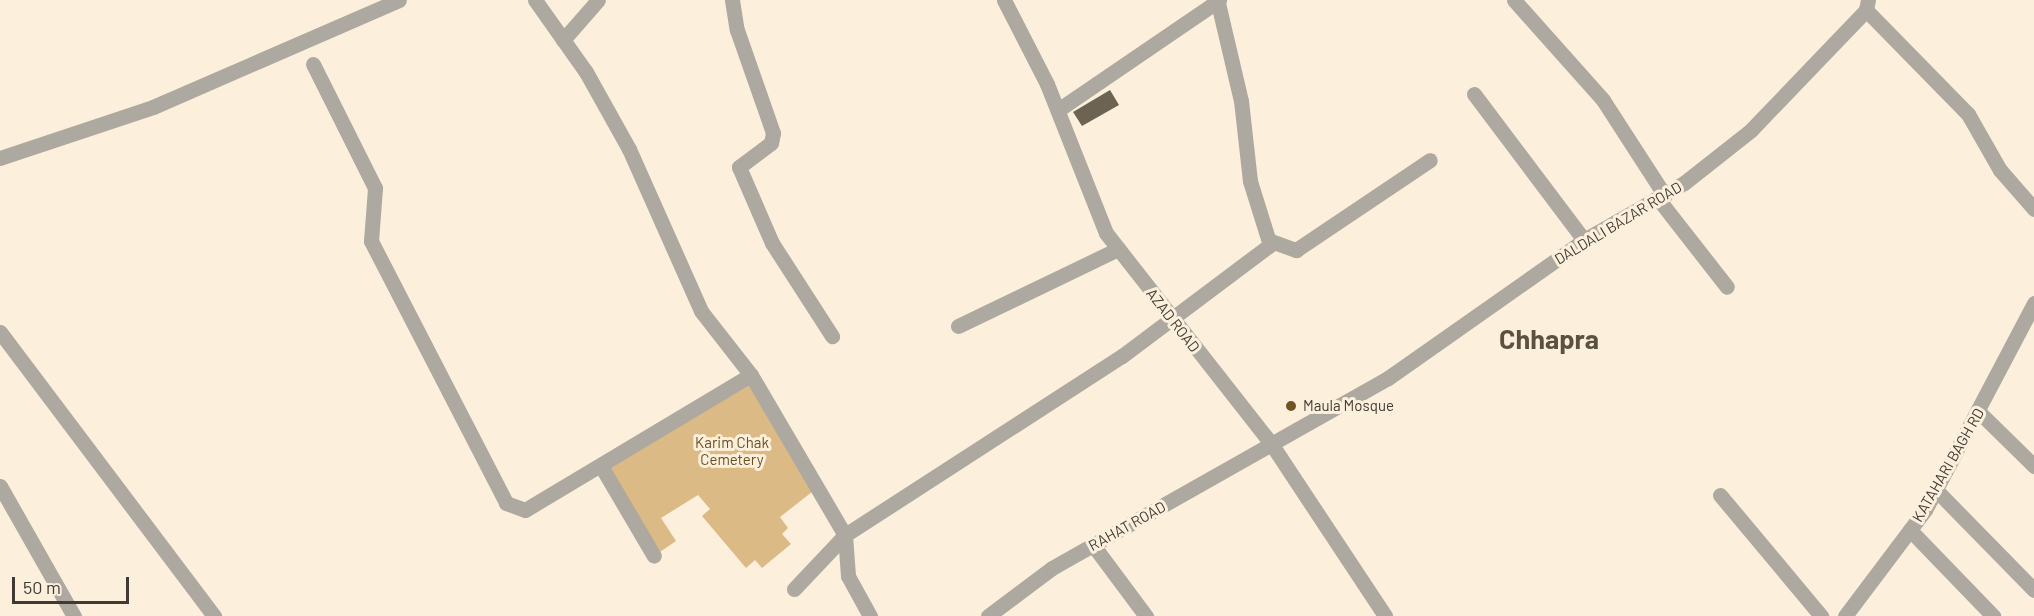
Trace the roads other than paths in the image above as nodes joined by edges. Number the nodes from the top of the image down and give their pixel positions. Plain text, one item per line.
1 (398, 0) edge
2 (534, 0) edge
3 (598, 0) edge
4 (732, 0) edge
5 (1004, 0) edge
6 (1514, 0) edge
7 (1218, 2) edge
8 (1867, 5) edge
9 (563, 40) junction
10 (313, 64) dead end
11 (1474, 94) dead end
12 (1058, 110) junction
13 (0, 158) edge
14 (1430, 160) dead end
15 (1662, 198) junction
16 (2034, 209) edge
17 (1584, 240) junction
18 (1271, 242) junction
19 (1119, 249) junction
20 (1727, 287) dead end
21 (2034, 303) edge
22 (1170, 316) junction
23 (958, 326) dead end
24 (0, 332) edge
25 (832, 336) dead end
26 (751, 375) junction
27 (1980, 413) junction
28 (1272, 445) junction
29 (601, 466) junction
30 (2034, 466) edge
31 (0, 486) edge
32 (1936, 490) junction
33 (1720, 495) dead end
34 (1910, 530) junction
35 (845, 534) junction
36 (1093, 545) junction
37 (654, 556) dead end
38 (794, 589) dead end
39 (2034, 590) edge
40 (74, 616) edge
41 (214, 616) edge
42 (870, 616) edge
43 (988, 616) edge
44 (1146, 616) edge
45 (1385, 616) edge
46 (1821, 616) edge
47 (1845, 616) edge
48 (1993, 616) edge

1 - 13 street
2 - 9 street
3 - 9 street
4 - 25 street
5 - 12 street, AZAD ROAD
6 - 15 street
7 - 12 street
7 - 18 street
8 - 15 street, DALDALI BAZAR ROAD
8 - 16 street
9 - 26 street
10 - 29 street
11 - 17 street
12 - 19 street, AZAD ROAD
14 - 18 street
15 - 17 street, DALDALI BAZAR ROAD
15 - 20 street
17 - 28 street, DALDALI BAZAR ROAD
18 - 22 street
19 - 22 street, AZAD ROAD
19 - 23 street
21 - 27 street, KATAHARI BAGH RD
22 - 28 street, AZAD ROAD
22 - 35 street
24 - 41 street
26 - 29 street
26 - 35 street
27 - 30 street
27 - 32 street, KATAHARI BAGH RD
28 - 36 street, RAHAT ROAD
28 - 45 street, AZAD ROAD
29 - 37 street
31 - 40 street
32 - 34 street, KATAHARI BAGH RD
32 - 39 street
33 - 46 street
34 - 47 street, KATAHARI BAGH RD
34 - 48 street
35 - 38 street
35 - 42 street
36 - 43 street, RAHAT ROAD
36 - 44 street

